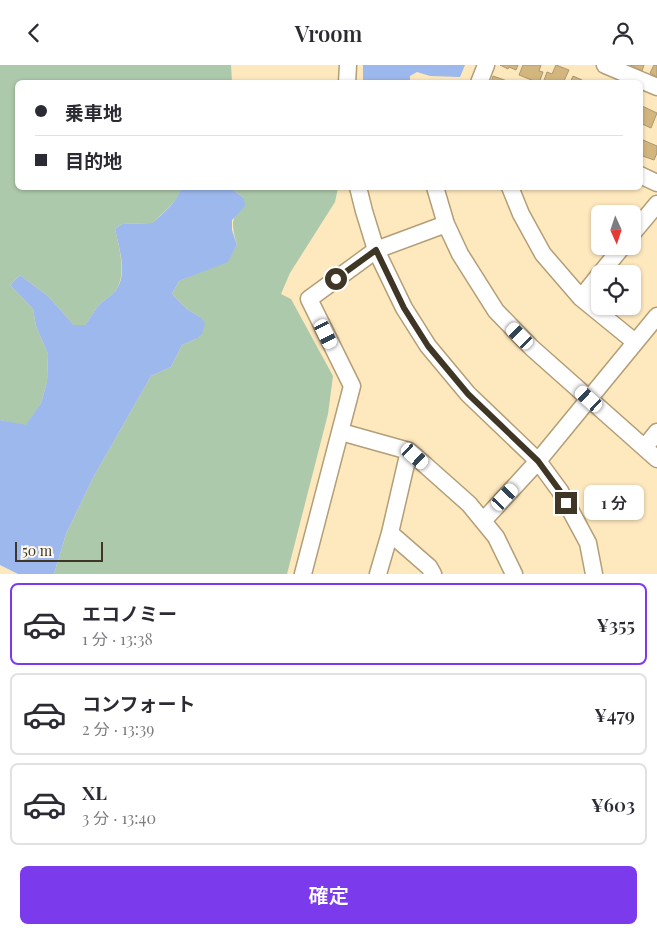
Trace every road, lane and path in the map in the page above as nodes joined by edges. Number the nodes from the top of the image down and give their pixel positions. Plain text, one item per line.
1 (348, 65) edge
2 (486, 65) edge
3 (605, 65) edge
4 (347, 80) edge
5 (480, 80) edge
6 (640, 80) edge
7 (643, 81) edge
8 (657, 87) edge
9 (643, 176) edge
10 (657, 183) edge
11 (359, 190) edge
12 (436, 190) edge
13 (511, 190) edge
14 (657, 204) edge
15 (446, 223) junction
16 (641, 223) edge
17 (376, 250) junction
18 (616, 255) edge
19 (607, 265) edge
20 (591, 285) edge
21 (581, 298) junction
22 (657, 316) edge
23 (635, 342) junction
24 (589, 399) junction
25 (340, 432) junction
26 (657, 432) edge
27 (644, 447) junction
28 (409, 451) junction
29 (657, 459) edge
30 (538, 461) junction
31 (483, 521) junction
32 (390, 533) junction
33 (303, 574) edge
34 (378, 574) edge
35 (433, 574) edge
36 (514, 574) edge
37 (594, 574) edge

1 - 4 street
2 - 5 street
3 - 6 street
7 - 8 street
9 - 10 street
11 - 17 street
12 - 15 street
13 - 21 street
14 - 16 street
15 - 17 street
15 - 24 street
17 - 25 street
17 - 30 street
18 - 19 street
20 - 21 street
21 - 23 street
22 - 23 street
23 - 24 street
24 - 27 street
24 - 30 street
25 - 28 street
25 - 33 street
26 - 27 street
27 - 29 street
28 - 31 street
28 - 32 street
30 - 31 street
30 - 37 street
31 - 36 street
32 - 34 street
32 - 35 street

